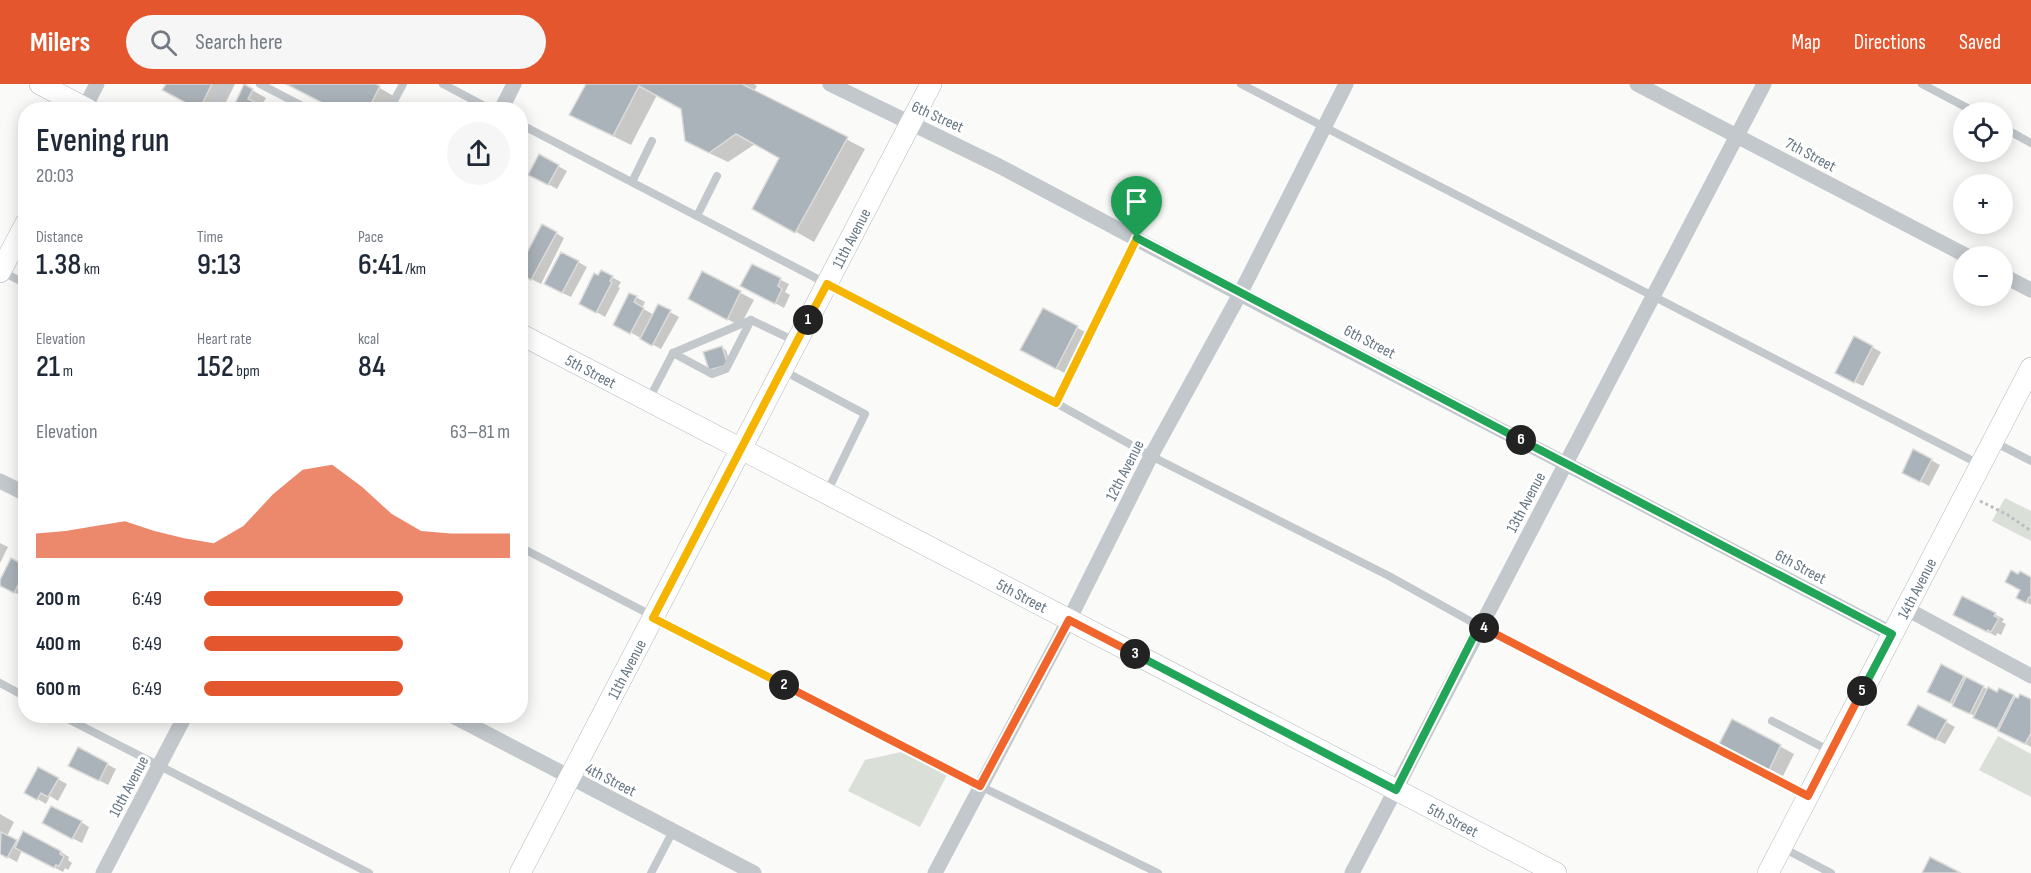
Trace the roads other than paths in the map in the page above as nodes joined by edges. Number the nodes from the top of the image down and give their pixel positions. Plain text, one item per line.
1 (40, 84) edge
2 (97, 84) edge
3 (226, 84) edge
4 (260, 84) edge
5 (403, 84) edge
6 (443, 84) edge
7 (514, 84) edge
8 (830, 84) edge
9 (931, 84) edge
10 (1241, 84) edge
11 (1346, 84) edge
12 (1637, 84) edge
13 (1764, 84) edge
14 (1922, 84) edge
15 (73, 102) edge
16 (89, 102) edge
17 (216, 102) edge
18 (295, 102) edge
19 (393, 102) edge
20 (477, 102) edge
21 (505, 102) edge
22 (1956, 102) edge
23 (910, 123) junction
24 (1324, 126) junction
25 (528, 128) edge
26 (2013, 133) edge
27 (1737, 136) junction
28 (652, 141) dead end
29 (2031, 143) edge
30 (717, 176) dead end
31 (632, 182) junction
32 (697, 216) junction
33 (18, 238) edge
34 (1137, 238) junction
35 (1953, 249) edge
36 (0, 271) edge
37 (18, 280) edge
38 (2013, 281) edge
39 (827, 284) junction
40 (2031, 290) edge
41 (1240, 294) junction
42 (1653, 297) junction
43 (751, 320) junction
44 (528, 338) edge
45 (796, 342) junction
46 (673, 352) junction
47 (2031, 368) edge
48 (782, 370) junction
49 (648, 400) junction
50 (1056, 403) junction
51 (1993, 441) junction
52 (741, 448) junction
53 (1151, 456) junction
54 (2031, 461) edge
55 (1566, 463) junction
56 (1981, 464) junction
57 (0, 481) edge
58 (18, 490) edge
59 (826, 493) junction
60 (528, 552) edge
61 (1905, 608) junction
62 (653, 618) junction
63 (1069, 620) junction
64 (1479, 626) junction
65 (1892, 634) junction
66 (2031, 676) edge
67 (0, 683) edge
68 (18, 693) edge
69 (1772, 721) dead end
70 (76, 723) edge
71 (181, 723) edge
72 (466, 723) edge
73 (1831, 752) junction
74 (159, 766) junction
75 (570, 778) junction
76 (980, 786) junction
77 (1396, 790) junction
78 (1808, 796) junction
79 (673, 831) junction
80 (1782, 848) junction
81 (103, 873) edge
82 (369, 873) edge
83 (520, 873) edge
84 (651, 873) edge
85 (754, 873) edge
86 (935, 873) edge
87 (1158, 873) edge
88 (1352, 873) edge
89 (1556, 873) edge
90 (1768, 873) edge
91 (1831, 873) edge

1 - 15 main road
2 - 16 street
3 - 17 lane
4 - 18 lane
5 - 19 lane
6 - 20 lane
7 - 21 street
8 - 23 street, 6th Street
9 - 23 main road, 11th Avenue
10 - 24 lane
11 - 24 street, 12th Avenue
12 - 27 street, 7th Street
13 - 27 street, 13th Avenue
14 - 22 lane
23 - 34 street, 6th Street
23 - 39 main road, 11th Avenue
24 - 41 street, 12th Avenue
24 - 42 lane
25 - 31 lane
26 - 29 lane
27 - 35 street, 7th Street
27 - 42 street, 13th Avenue
28 - 31 lane
30 - 32 lane
31 - 32 lane
32 - 39 lane
33 - 36 main road
34 - 41 street, 6th Street
34 - 50 lane
36 - 37 lane
38 - 40 street
39 - 45 main road, 11th Avenue
39 - 50 lane
41 - 53 street, 12th Avenue
41 - 55 street, 6th Street
42 - 55 street, 13th Avenue
42 - 56 lane
43 - 45 lane
43 - 46 lane
43 - 46 lane
44 - 49 main road, 5th Street
45 - 48 main road, 11th Avenue
46 - 49 lane
47 - 51 main road, 14th Avenue
48 - 52 main road, 11th Avenue
48 - 59 lane
49 - 52 main road, 5th Street
50 - 53 lane
51 - 54 lane
51 - 56 main road, 14th Avenue
52 - 59 main road, 5th Street
52 - 62 main road, 11th Avenue
53 - 63 street, 12th Avenue
53 - 64 lane
55 - 64 street, 13th Avenue
55 - 65 street, 6th Street
56 - 61 main road, 14th Avenue
57 - 58 street
59 - 63 main road, 5th Street
60 - 62 lane
61 - 65 main road, 14th Avenue
61 - 66 street
62 - 75 main road, 11th Avenue
62 - 76 lane
63 - 76 street, 12th Avenue
63 - 77 main road, 5th Street
64 - 77 street, 13th Avenue
64 - 78 lane
65 - 73 main road, 14th Avenue
67 - 68 lane
69 - 73 lane
70 - 74 lane
71 - 74 street, 10th Avenue
72 - 75 street, 4th Street
73 - 78 main road, 14th Avenue
74 - 81 street, 10th Avenue
74 - 82 lane
75 - 79 street, 4th Street
75 - 83 main road, 11th Avenue
76 - 86 street, 12th Avenue
76 - 87 lane
77 - 88 street, 13th Avenue
77 - 89 main road, 5th Street
78 - 80 main road, 14th Avenue
79 - 84 lane
79 - 85 street, 4th Street
80 - 90 main road, 14th Avenue
80 - 91 lane

